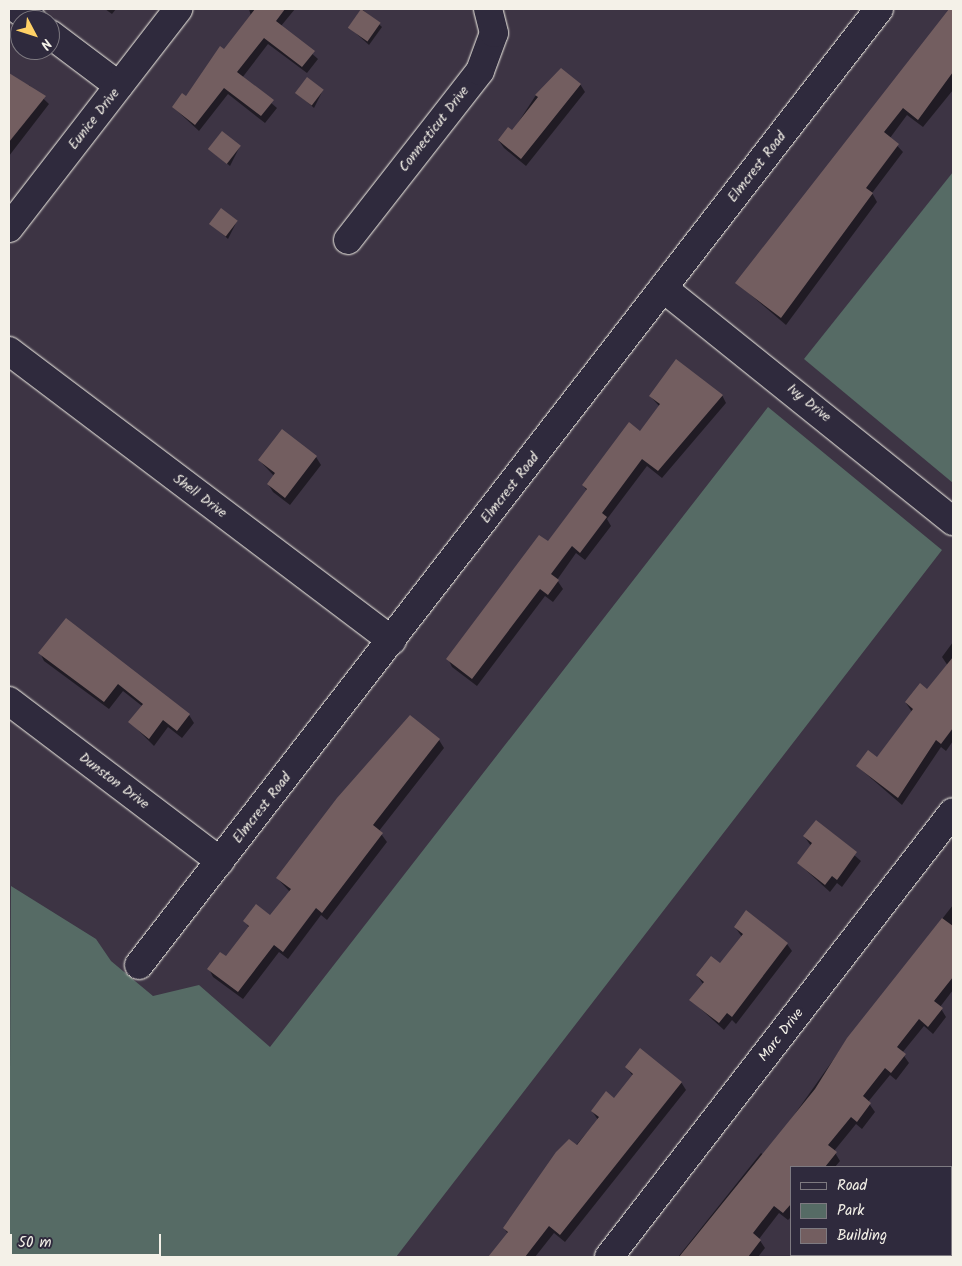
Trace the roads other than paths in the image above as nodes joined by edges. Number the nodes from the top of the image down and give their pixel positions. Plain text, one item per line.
1 (178, 9) edge
2 (488, 9) edge
3 (879, 9) edge
4 (60, 42) edge
5 (119, 86) junction
6 (9, 228) edge
7 (348, 240) dead end
8 (663, 288) junction
9 (9, 351) edge
10 (953, 521) edge
11 (392, 641) junction
12 (9, 700) edge
13 (953, 812) edge
14 (220, 861) junction
15 (139, 965) dead end
16 (609, 1257) edge

1 - 5 street, Eunice Drive
2 - 7 street, Connecticut Drive
3 - 8 street, Elmcrest Road
4 - 5 street
5 - 6 street, Eunice Drive
8 - 10 street, Ivy Drive
8 - 11 street, Elmcrest Road
9 - 11 street, Shell Drive
11 - 14 street, Elmcrest Road
12 - 14 street, Dunston Drive
13 - 16 street, Marc Drive
14 - 15 street, Elmcrest Road

